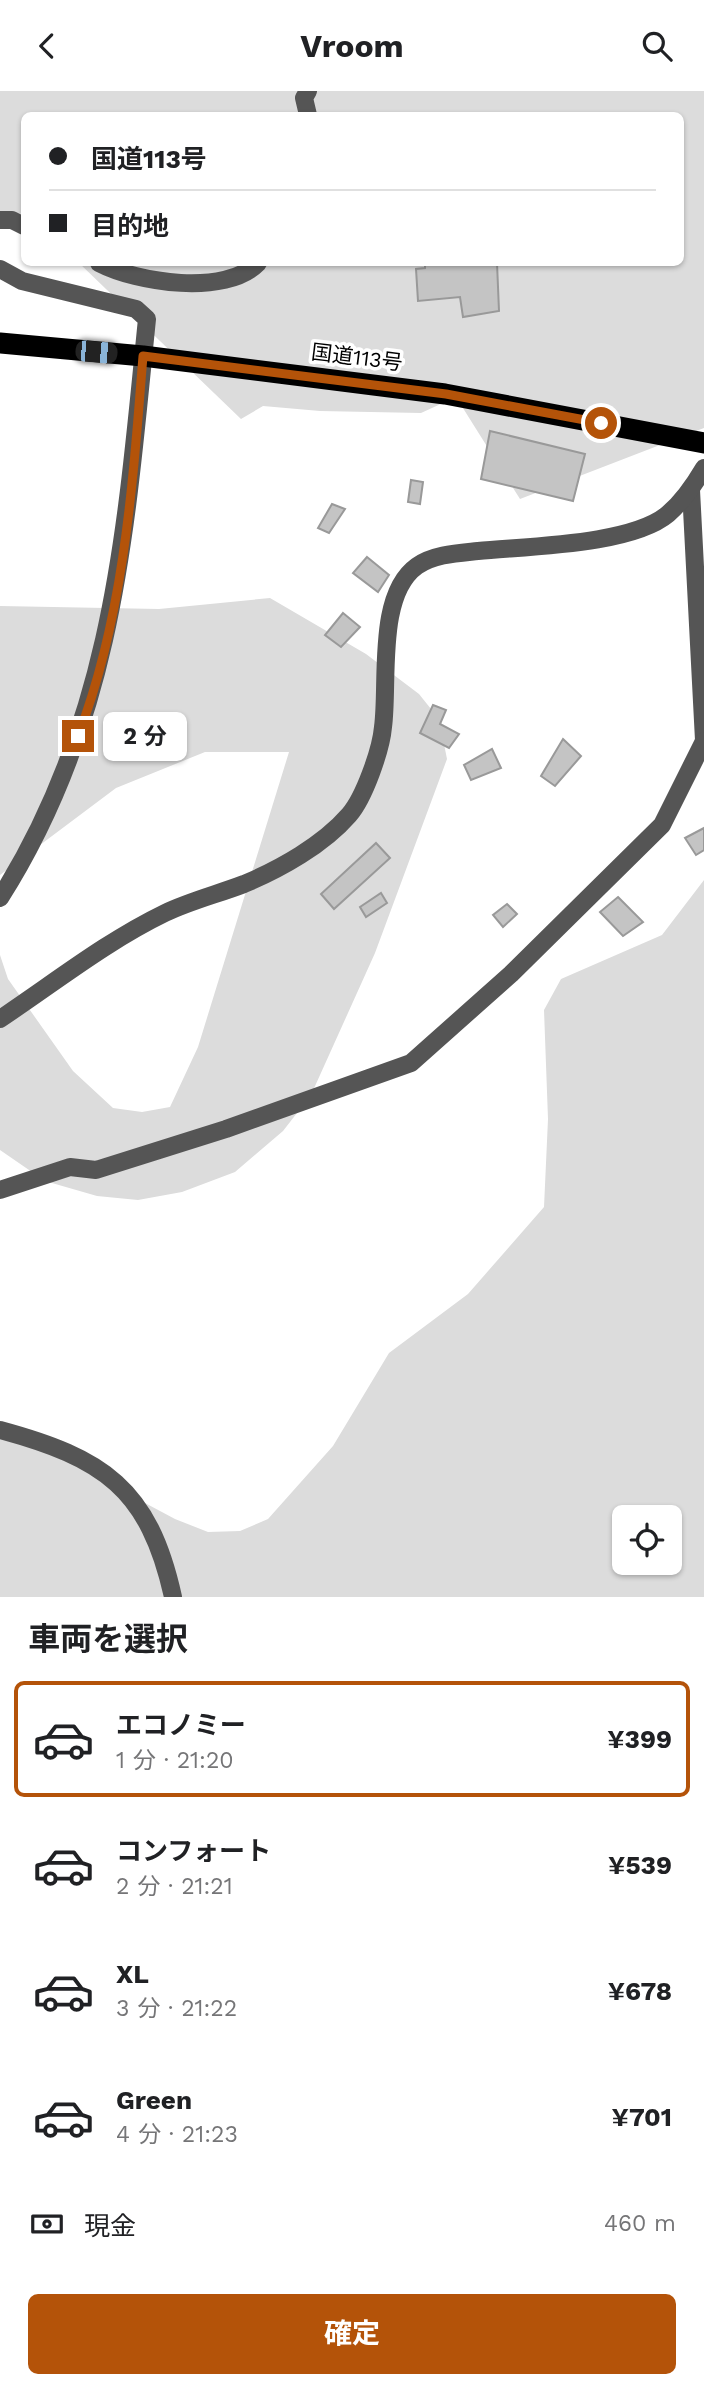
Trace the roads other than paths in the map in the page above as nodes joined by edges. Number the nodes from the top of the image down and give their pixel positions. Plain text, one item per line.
1 (308, 91) edge
2 (307, 112) edge
3 (0, 220) edge
4 (21, 224) edge
5 (108, 266) edge
6 (255, 266) edge
7 (0, 269) edge
8 (0, 343) edge
9 (143, 356) junction
10 (704, 443) edge
11 (704, 468) edge
12 (691, 490) junction
13 (704, 739) edge
14 (0, 898) edge
15 (0, 1019) edge
16 (0, 1190) edge
17 (0, 1430) edge
18 (173, 1597) edge

1 - 2 street
3 - 4 street
5 - 6 street
7 - 9 street
8 - 9 highway, 国道113号
9 - 10 highway, 国道113号
9 - 14 street
11 - 12 street
12 - 13 street
12 - 15 street
13 - 16 street
17 - 18 street

